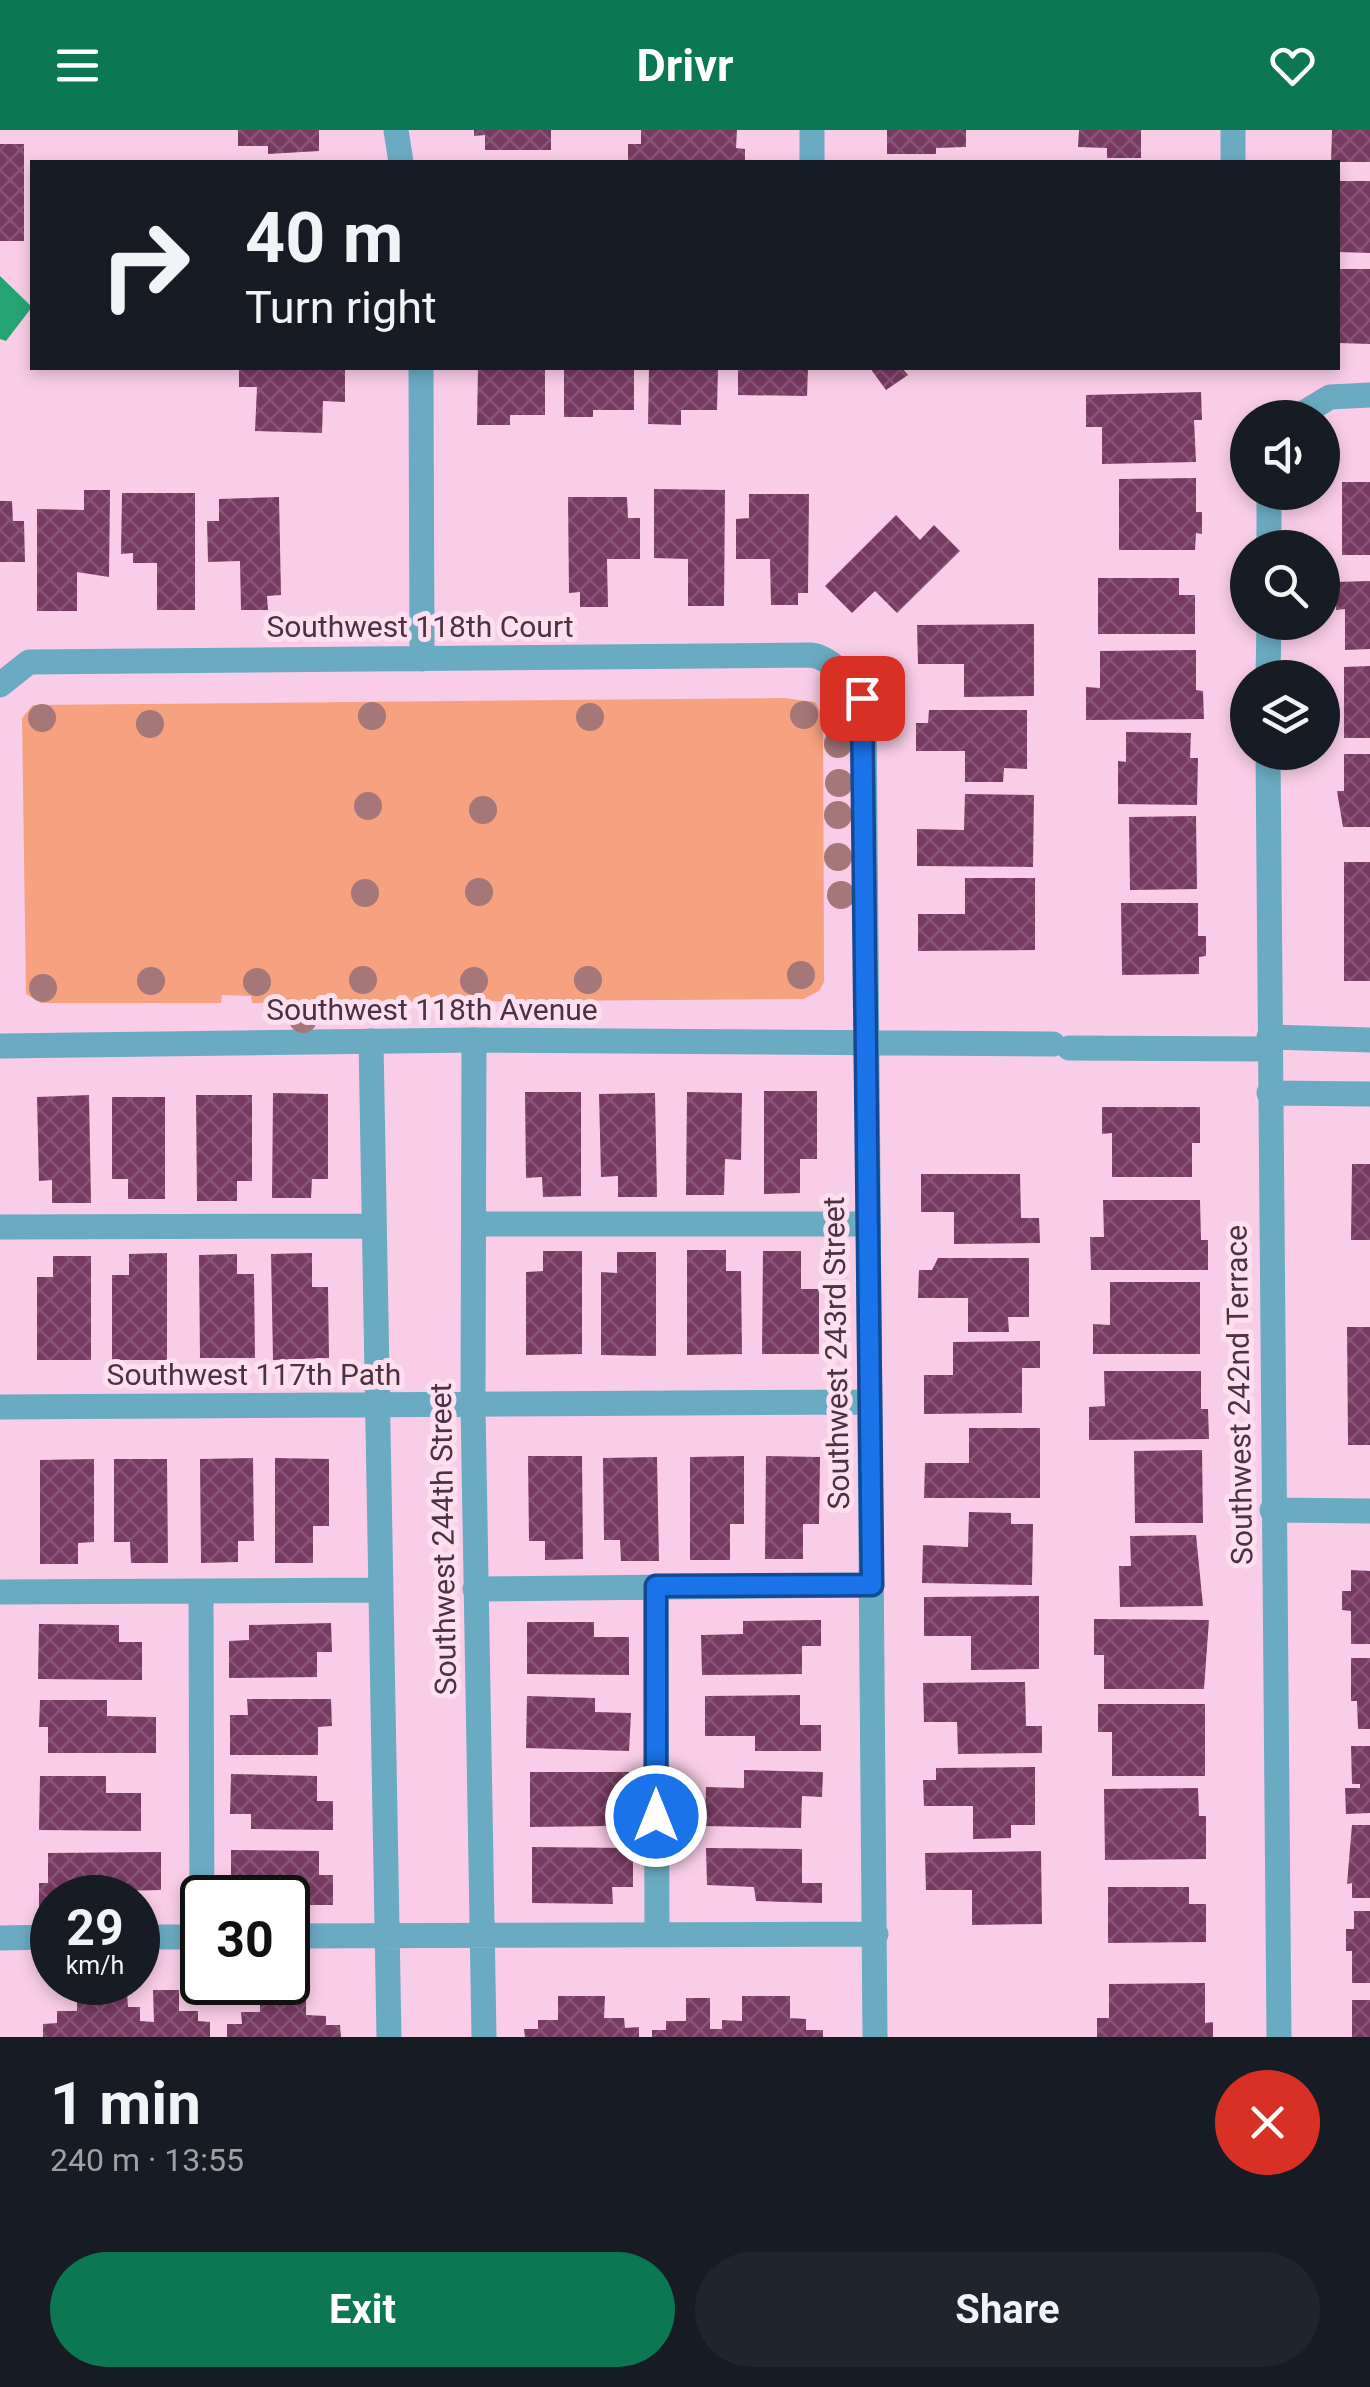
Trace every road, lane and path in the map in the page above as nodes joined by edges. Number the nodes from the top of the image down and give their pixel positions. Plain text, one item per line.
1 (396, 130) edge
2 (812, 130) edge
3 (1233, 130) edge
4 (400, 160) edge
5 (812, 160) edge
6 (1233, 160) edge
7 (421, 370) edge
8 (1370, 396) edge
9 (1325, 400) edge
10 (422, 659) junction
11 (843, 676) joint
12 (0, 685) edge
13 (1268, 770) edge
14 (474, 1040) junction
15 (864, 1040) junction
16 (1370, 1040) edge
17 (370, 1041) junction
18 (1269, 1043) junction
19 (0, 1046) edge
20 (1269, 1093) junction
21 (1370, 1094) edge
22 (474, 1224) junction
23 (867, 1224) junction
24 (374, 1226) junction
25 (0, 1227) edge
26 (869, 1402) junction
27 (473, 1405) junction
28 (376, 1406) junction
29 (0, 1408) edge
30 (1272, 1510) junction
31 (1370, 1511) edge
32 (872, 1585) junction
33 (656, 1586) junction
34 (475, 1588) junction
35 (379, 1590) junction
36 (0, 1592) edge
37 (201, 1592) junction
38 (202, 1875) edge
39 (876, 1934) junction
40 (657, 1935) junction
41 (310, 1936) edge
42 (378, 1936) junction
43 (490, 1936) junction
44 (0, 1938) edge
45 (30, 1938) edge
46 (388, 2037) edge
47 (484, 2037) edge
48 (875, 2037) edge
49 (1279, 2037) edge

1 - 4 street
2 - 5 street
3 - 6 street
7 - 10 street
8 - 9 street
10 - 11 street, Southwest 118th Court
10 - 12 street, Southwest 118th Court
11 - 15 street, Southwest 243rd Street
13 - 18 street, Southwest 242nd Terrace
14 - 15 street, Southwest 118th Avenue
14 - 17 street, Southwest 118th Avenue
14 - 22 street, Southwest 244th Street
15 - 18 street, Southwest 118th Avenue
15 - 23 street, Southwest 243rd Street
16 - 18 street
17 - 19 street, Southwest 118th Avenue
17 - 24 street
18 - 20 street, Southwest 242nd Terrace
20 - 21 street
20 - 30 street, Southwest 242nd Terrace
22 - 23 street
22 - 27 street, Southwest 244th Street
23 - 26 street, Southwest 243rd Street
24 - 25 street
24 - 28 street
26 - 27 street, Southwest 117th Path
26 - 32 street, Southwest 243rd Street
27 - 28 street, Southwest 117th Path
27 - 34 street, Southwest 244th Street
28 - 29 street, Southwest 117th Path
28 - 35 street
30 - 31 street
30 - 49 street, Southwest 242nd Terrace
32 - 33 street
32 - 39 street, Southwest 243rd Street
33 - 34 street
33 - 40 street
34 - 43 street, Southwest 244th Street
35 - 37 street
35 - 42 street
36 - 37 street
37 - 38 street
39 - 40 street
39 - 48 street, Southwest 243rd Street
40 - 43 street
41 - 42 street
42 - 43 street
42 - 46 street
43 - 47 street, Southwest 244th Street
44 - 45 street

